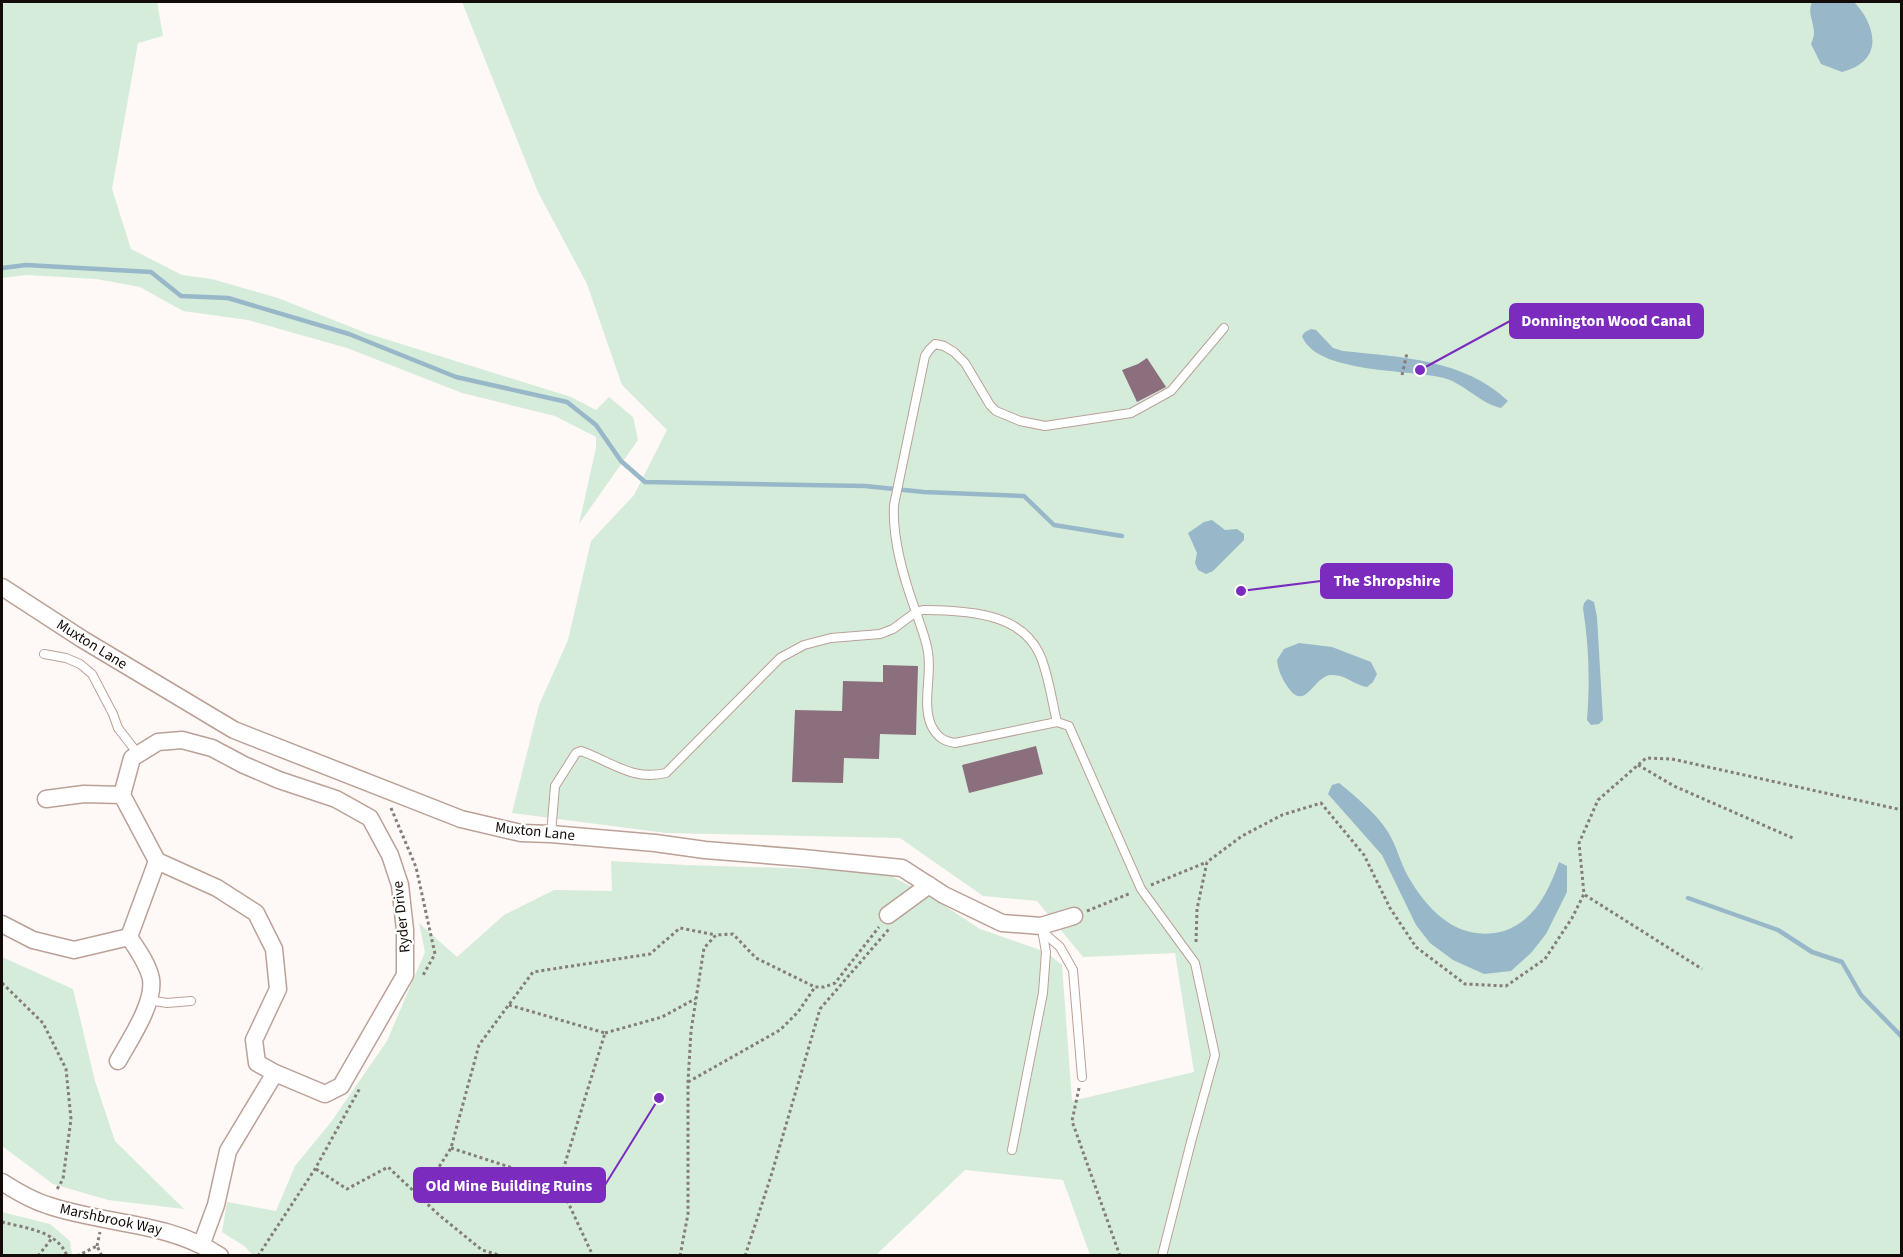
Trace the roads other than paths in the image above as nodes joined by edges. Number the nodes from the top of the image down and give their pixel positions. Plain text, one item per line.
1 (1224, 328) dead end
2 (2, 587) edge
3 (916, 612) junction
4 (44, 654) dead end
5 (1057, 722) junction
6 (138, 754) junction
7 (122, 795) junction
8 (46, 799) dead end
9 (551, 834) junction
10 (157, 861) junction
11 (929, 885) junction
12 (1074, 916) dead end
13 (891, 919) road end
14 (2, 924) edge
15 (1042, 930) junction
16 (129, 937) junction
17 (148, 1000) junction
18 (191, 1001) dead end
19 (118, 1061) dead end
20 (275, 1073) junction
21 (1082, 1077) road end
22 (1012, 1150) dead end
23 (2, 1182) edge
24 (202, 1243) junction
25 (220, 1256) edge
26 (1162, 1256) edge

1 - 3 lane
2 - 9 street, Muxton Lane
3 - 5 lane
3 - 5 lane
3 - 9 lane
4 - 6 lane
5 - 26 lane
6 - 7 street
6 - 20 street, Ryder Drive
7 - 8 street
7 - 10 street
9 - 11 street, Muxton Lane
10 - 16 street
10 - 20 street, Ryder Drive
11 - 13 street
11 - 15 street, Muxton Lane
12 - 15 street, Muxton Lane
14 - 16 street
15 - 21 lane
15 - 22 lane
16 - 17 street
17 - 18 lane
17 - 19 street
20 - 24 street
23 - 24 street, Marshbrook Way
24 - 25 street, Marshbrook Way

